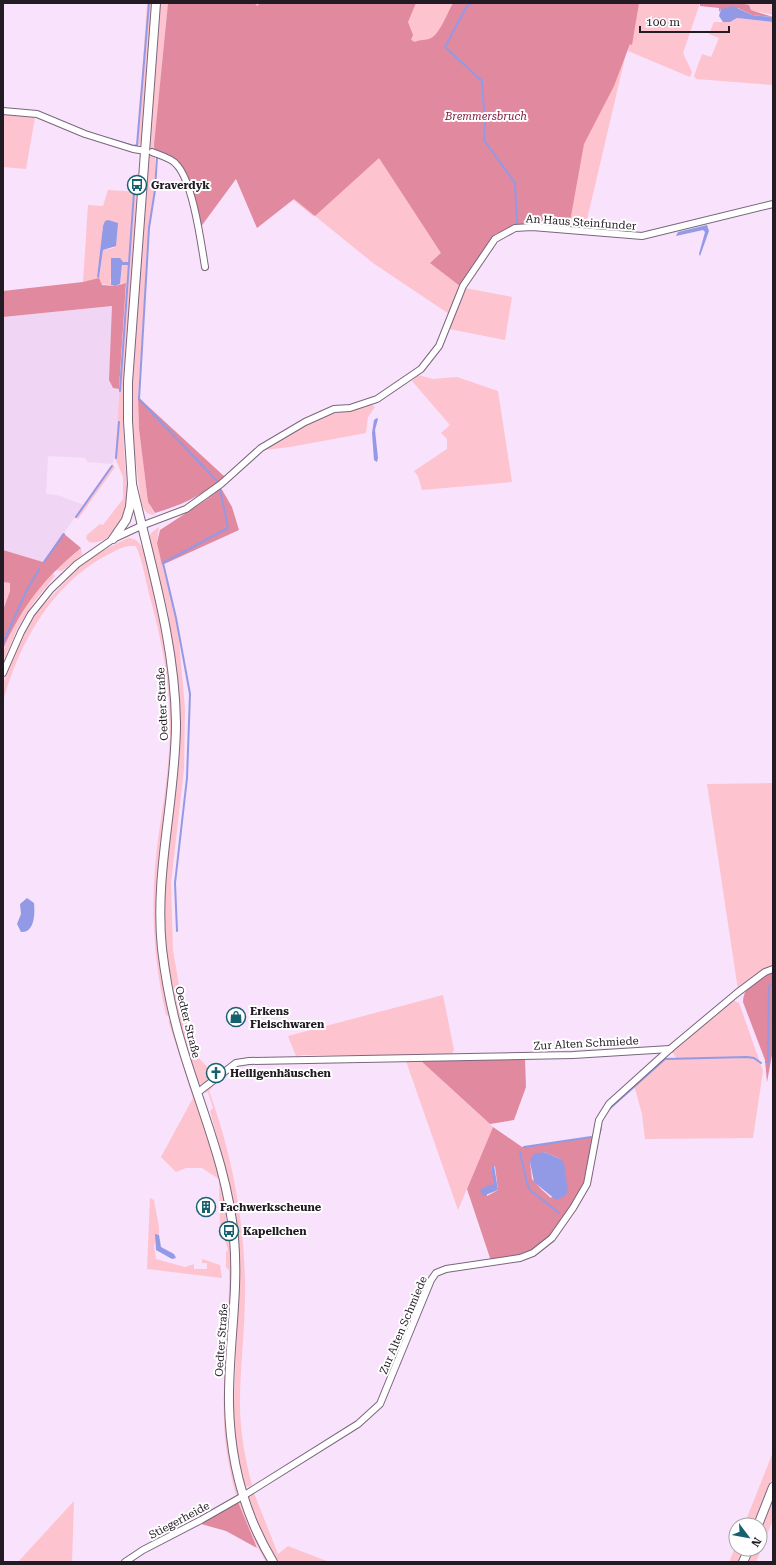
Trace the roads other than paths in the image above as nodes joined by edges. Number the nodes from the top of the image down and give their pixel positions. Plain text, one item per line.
1 (156, 3) edge
2 (3, 111) edge
3 (149, 151) junction
4 (773, 204) edge
5 (205, 267) dead end
6 (132, 484) junction
7 (141, 526) junction
8 (113, 540) junction
9 (3, 673) edge
10 (773, 969) edge
11 (670, 1049) junction
12 (197, 1093) junction
13 (773, 1487) edge
14 (243, 1496) junction
15 (761, 1517) edge
16 (125, 1562) edge
17 (273, 1562) edge

1 - 3 main road
2 - 3 street
3 - 5 street
3 - 6 main road
4 - 7 street, An Haus Steinfunder
6 - 7 main road
6 - 8 main road
7 - 8 street, An Haus Steinfunder
7 - 12 main road, Oedter Straße
8 - 9 street, An Haus Steinfunder
10 - 11 street, Zur Alten Schmiede
11 - 12 street, Zur Alten Schmiede
11 - 14 street, Zur Alten Schmiede
12 - 14 main road, Oedter Straße
13 - 15 main road
14 - 16 street, Stiegerheide
14 - 17 main road, Oedter Straße

